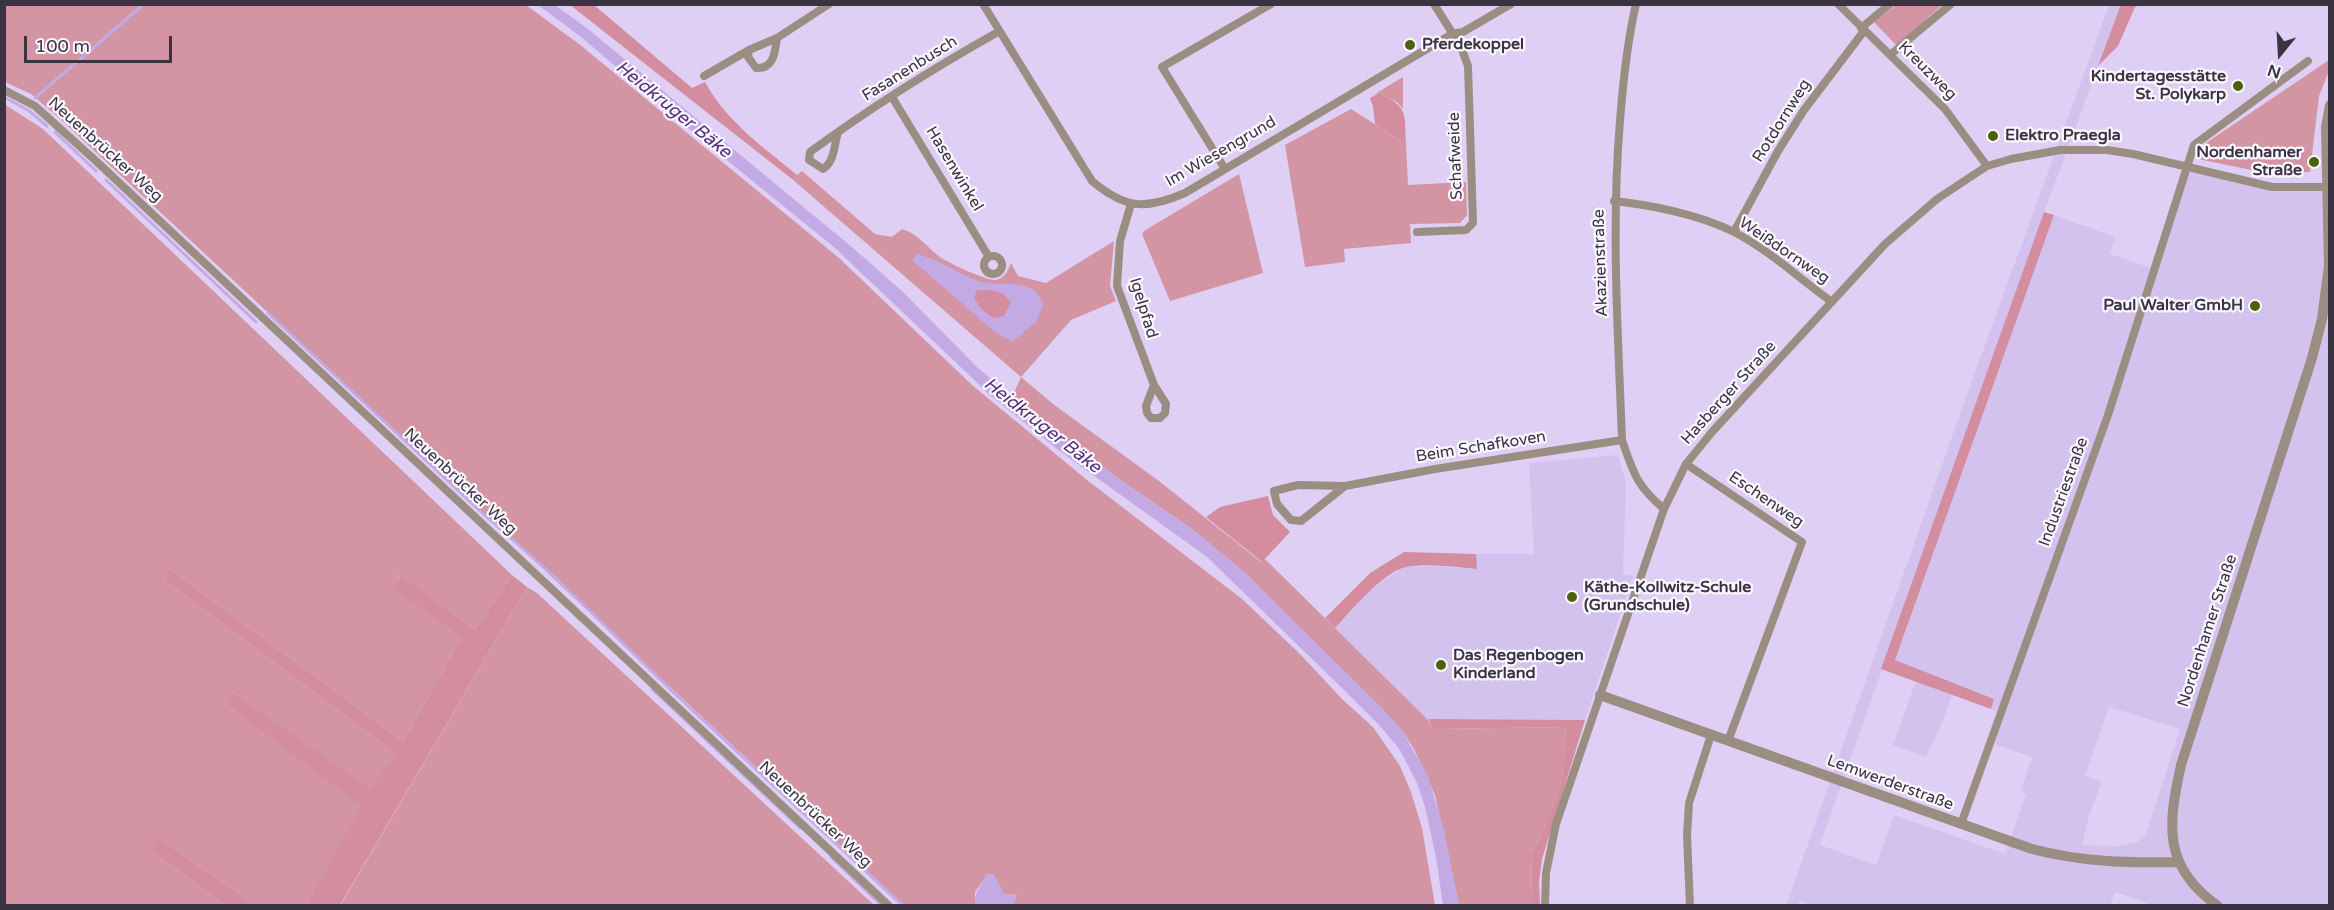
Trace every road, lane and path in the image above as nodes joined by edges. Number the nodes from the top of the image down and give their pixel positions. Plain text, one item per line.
1 (829, 4) edge
2 (983, 4) edge
3 (1271, 4) edge
4 (1434, 4) edge
5 (1510, 4) edge
6 (1636, 4) edge
7 (1838, 4) edge
8 (1890, 4) edge
9 (1951, 4) edge
10 (1862, 30) junction
11 (998, 32) junction
12 (1452, 34) junction
13 (777, 38) junction
14 (749, 50) junction
15 (1890, 55) junction
16 (2308, 61) dead end
17 (704, 76) dead end
18 (4, 90) edge
19 (892, 97) junction
20 (2330, 105) edge
21 (838, 132) dead end
22 (1987, 166) junction
23 (2186, 168) junction
24 (1226, 169) junction
25 (2327, 187) junction
26 (1614, 201) junction
27 (1131, 204) junction
28 (1416, 232) dead end
29 (1734, 232) junction
30 (989, 257) dead end
31 (1832, 302) junction
32 (2327, 302) edge
33 (1154, 385) dead end
34 (1622, 440) junction
35 (1686, 464) junction
36 (1345, 486) junction
37 (1664, 509) junction
38 (1600, 695) junction
39 (1711, 735) junction
40 (1728, 741) junction
41 (1961, 824) junction
42 (2177, 862) junction
43 (889, 906) edge
44 (1545, 906) edge
45 (1690, 906) edge
46 (2218, 906) edge

1 - 13 street
2 - 11 street
3 - 24 street
4 - 12 street
5 - 12 street, Im Wiesengrund
6 - 26 street, Akazienstraße
7 - 10 street, Kreuzweg
8 - 10 street, Rotdornweg
9 - 15 street
10 - 15 street, Kreuzweg
10 - 29 street, Rotdornweg
11 - 19 street, Fasanenbusch
11 - 27 street
12 - 24 street, Im Wiesengrund
12 - 28 street, Schafweide
13 - 14 street
13 - 14 street
14 - 17 street
15 - 22 street, Kreuzweg
16 - 23 street
18 - 43 street, Neuenbrücker Weg
19 - 21 street, Fasanenbusch
19 - 30 street, Hasenwinkel
20 - 25 street, Nordenhamer Straße
22 - 23 street, Hasberger Straße
22 - 31 street, Hasberger Straße
23 - 25 street, Hasberger Straße
23 - 41 street, Industriestraße
24 - 27 street, Im Wiesengrund
25 - 32 street, Nordenhamer Straße
26 - 29 street, Weißdornweg
26 - 34 street, Akazienstraße
27 - 33 street, Igelpfad
29 - 31 street, Weißdornweg
31 - 35 street, Hasberger Straße
32 - 42 street, Nordenhamer Straße
34 - 36 street, Beim Schafkoven
34 - 37 street, Akazienstraße
35 - 37 street, Hasberger Straße
35 - 40 street, Eschenweg
36 - 36 street, Beim Schafkoven
37 - 38 street, Hasberger Straße
38 - 39 street, Lemwerderstraße
38 - 44 street, Hasberger Straße
39 - 40 street, Lemwerderstraße
39 - 45 street
40 - 41 street, Lemwerderstraße
41 - 42 street, Lemwerderstraße
42 - 46 street, Nordenhamer Straße

